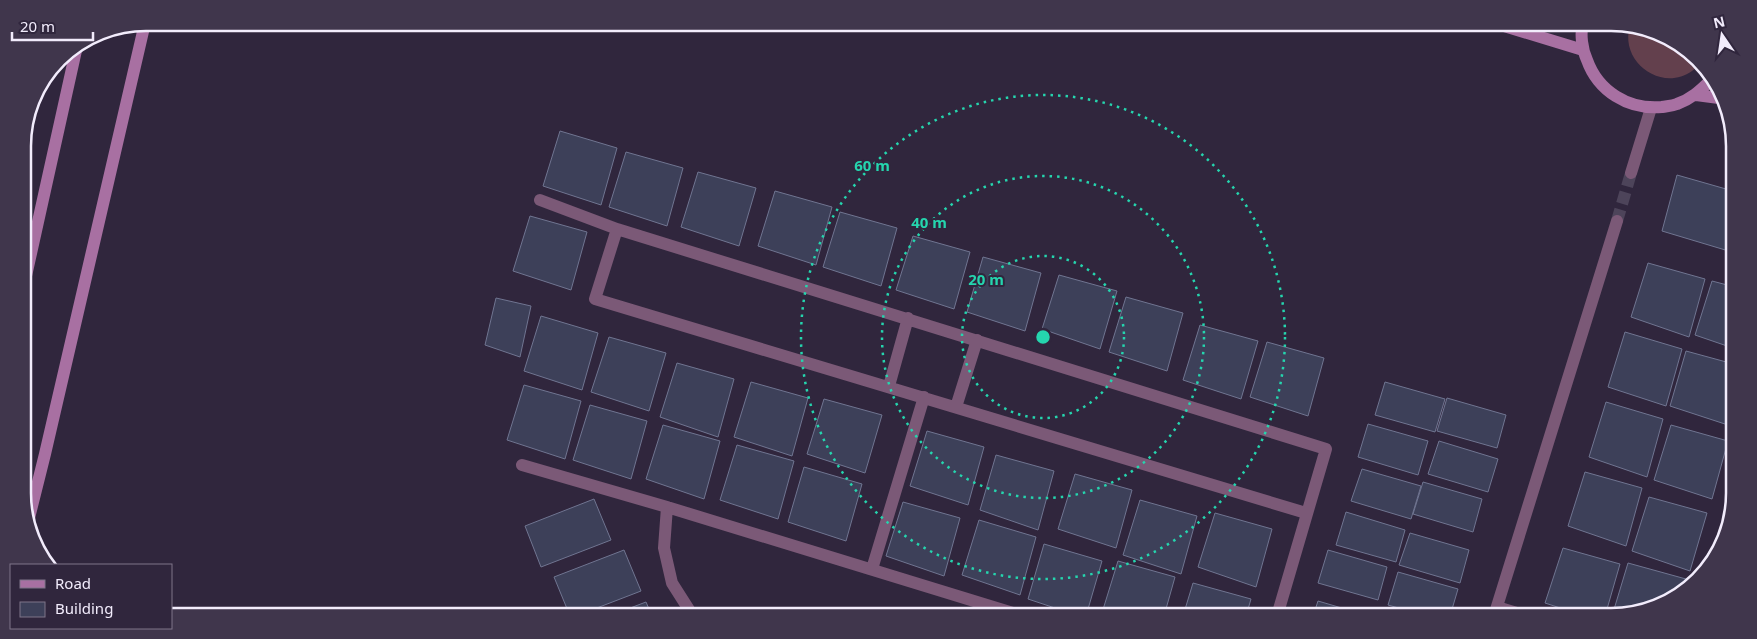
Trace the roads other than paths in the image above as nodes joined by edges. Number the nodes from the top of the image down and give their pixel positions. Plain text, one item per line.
1 (143, 31) edge
2 (1521, 31) edge
3 (1583, 31) edge
4 (1583, 50) junction
5 (75, 56) edge
6 (1707, 84) edge
7 (1696, 95) junction
8 (1715, 97) edge
9 (1651, 108) junction
10 (1631, 173) tunnel mouth
11 (540, 200) dead end
12 (1617, 221) tunnel mouth
13 (617, 229) junction
14 (31, 253) edge
15 (908, 318) junction
16 (977, 340) junction
17 (889, 386) junction
18 (924, 397) junction
19 (956, 407) junction
20 (522, 465) dead end
21 (32, 506) edge
22 (667, 507) junction
23 (1306, 512) junction
24 (872, 569) junction
25 (688, 608) edge
26 (982, 608) edge
27 (1279, 608) edge
28 (1497, 608) edge

1 - 21 street
2 - 4 street
3 - 4 street
4 - 9 street
5 - 14 street
6 - 7 street
7 - 8 street
7 - 9 street
9 - 10 street
11 - 13 street
12 - 28 street
13 - 15 street
13 - 17 street
15 - 16 street
15 - 17 street
16 - 19 street
16 - 23 street
17 - 18 street
18 - 19 street
18 - 24 street
19 - 23 street
20 - 22 street
22 - 24 street
22 - 25 street
23 - 27 street
24 - 26 street

